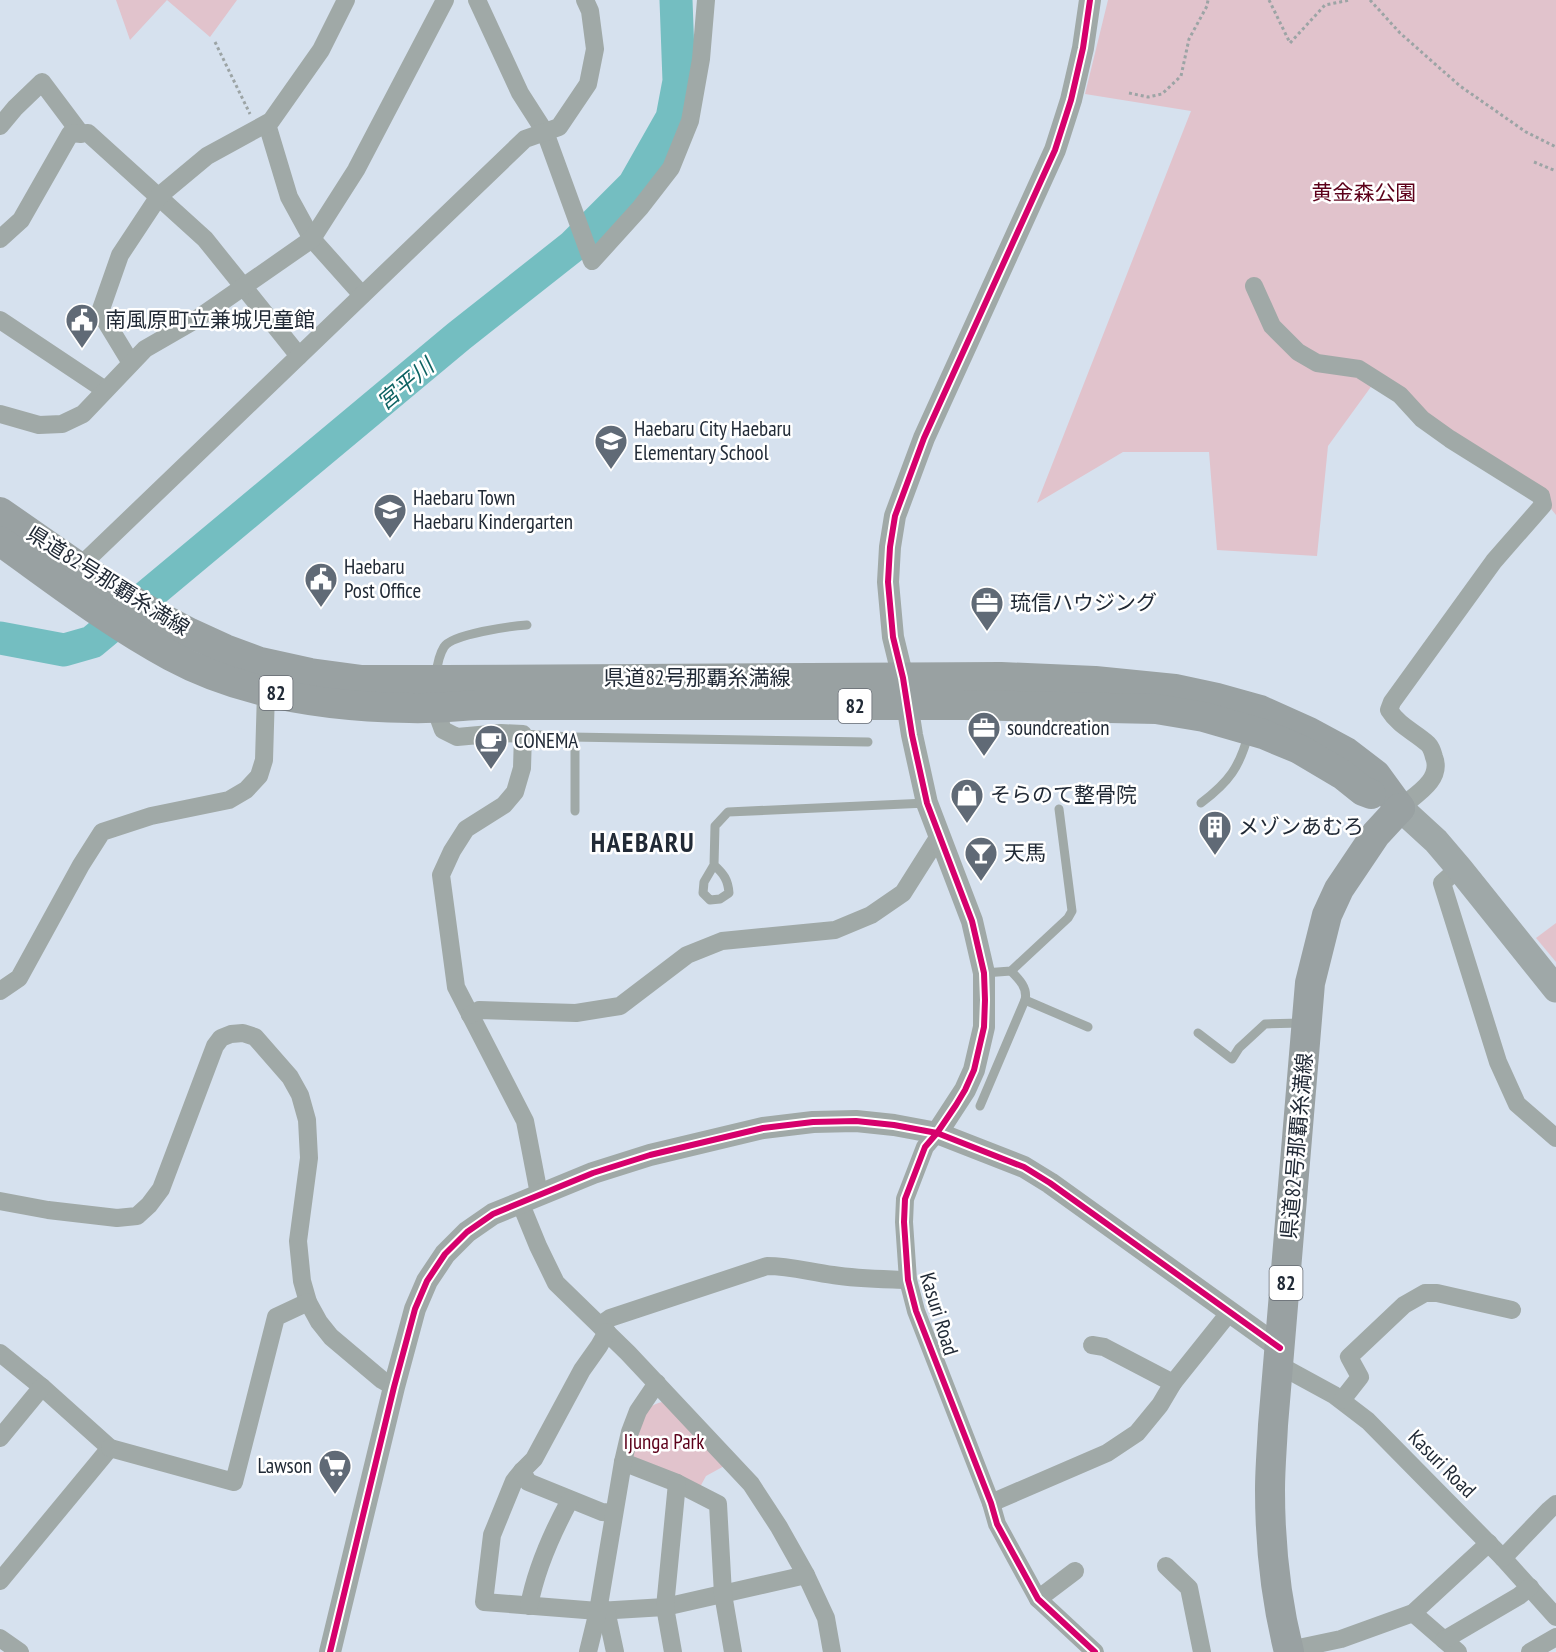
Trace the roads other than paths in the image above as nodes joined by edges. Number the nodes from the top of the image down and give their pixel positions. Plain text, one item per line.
1 (346, 0) edge
2 (445, 0) edge
3 (477, 0) edge
4 (585, 0) edge
5 (706, 0) edge
6 (1090, 0) edge
7 (0, 126) edge
8 (262, 126) junction
9 (545, 132) junction
10 (81, 134) junction
11 (159, 196) junction
12 (0, 239) edge
13 (312, 239) junction
14 (245, 286) junction
15 (1254, 286) dead end
16 (362, 295) junction
17 (0, 320) edge
18 (299, 356) junction
19 (131, 363) junction
20 (105, 390) junction
21 (0, 414) edge
22 (0, 512) edge
23 (0, 541) edge
24 (70, 576) junction
25 (109, 602) junction
26 (527, 625) dead end
27 (266, 692) junction
28 (906, 692) junction
29 (435, 694) junction
30 (1249, 730) junction
31 (523, 734) junction
32 (570, 737) junction
33 (868, 742) dead end
34 (927, 802) junction
35 (1201, 803) dead end
36 (1400, 808) junction
37 (1059, 809) dead end
38 (575, 811) dead end
39 (939, 836) junction
40 (714, 865) dead end
41 (1459, 868) junction
42 (1011, 971) junction
43 (984, 974) junction
44 (1556, 989) edge
45 (0, 991) edge
46 (1025, 1000) junction
47 (470, 1015) junction
48 (1307, 1024) junction
49 (1088, 1027) dead end
50 (1198, 1033) dead end
51 (980, 1106) dead end
52 (937, 1133) junction
53 (1556, 1138) edge
54 (530, 1198) junction
55 (0, 1201) edge
56 (909, 1280) junction
57 (308, 1302) junction
58 (1512, 1310) dead end
59 (1229, 1313) junction
60 (604, 1328) junction
61 (1092, 1346) dead end
62 (0, 1353) edge
63 (1279, 1356) junction
64 (657, 1383) junction
65 (1173, 1383) junction
66 (42, 1387) junction
67 (394, 1387) junction
68 (1342, 1400) junction
69 (0, 1438) edge
70 (110, 1448) junction
71 (622, 1462) junction
72 (522, 1471) junction
73 (677, 1483) junction
74 (570, 1500) junction
75 (991, 1503) junction
76 (1556, 1504) edge
77 (614, 1513) junction
78 (1489, 1543) junction
79 (1503, 1558) junction
80 (1166, 1566) dead end
81 (1076, 1570) dead end
82 (806, 1575) junction
83 (0, 1581) edge
84 (1530, 1587) junction
85 (723, 1594) junction
86 (1038, 1599) junction
87 (529, 1606) junction
88 (665, 1607) junction
89 (602, 1611) junction
90 (1413, 1613) junction
91 (1556, 1617) edge
92 (1556, 1637) edge
93 (0, 1638) edge
94 (1451, 1646) edge
95 (1289, 1651) edge
96 (20, 1652) edge
97 (330, 1652) edge
98 (588, 1652) edge
99 (615, 1652) edge
100 (673, 1652) edge
101 (733, 1652) edge
102 (832, 1652) edge
103 (1095, 1652) edge
104 (1202, 1652) edge
105 (1530, 1652) edge

1 - 8 street
2 - 13 street
3 - 9 street
4 - 9 street
5 - 9 street
6 - 28 street
7 - 10 street
8 - 11 street
8 - 13 street
9 - 16 street
10 - 11 street
10 - 12 street
11 - 14 street
11 - 19 street
13 - 14 street
13 - 16 street
14 - 18 street
14 - 19 street
15 - 36 street
16 - 18 street
17 - 20 street
18 - 24 street
19 - 20 street
20 - 21 street
22 - 24 main road, 県道82号那覇糸満線 / 82
23 - 24 main road, 県道82号那覇糸満線 / 82
24 - 25 main road, 県道82号那覇糸満線 / 82
25 - 27 main road, 県道82号那覇糸満線 / 82
25 - 29 main road, 県道82号那覇糸満線 / 82
26 - 29 lane
27 - 29 main road, 県道82号那覇糸満線 / 82
27 - 45 street
28 - 29 main road, 県道82号那覇糸満線 / 82
28 - 30 main road, 県道82号那覇糸満線 / 82
28 - 34 street
28 - 36 main road, 県道82号那覇糸満線 / 82
29 - 31 street
30 - 35 lane
30 - 36 main road, 県道82号那覇糸満線 / 82
31 - 32 lane
31 - 47 street
32 - 33 lane
32 - 38 lane
34 - 39 street
34 - 40 lane
36 - 41 main road
36 - 48 main road, 県道82号那覇糸満線 / 82
37 - 42 lane
39 - 43 street
39 - 47 street
41 - 44 main road
41 - 53 street
42 - 43 lane
42 - 46 lane
43 - 52 street
46 - 49 lane
46 - 51 lane
47 - 54 street
48 - 50 lane
48 - 63 main road, 県道82号那覇糸満線 / 82
52 - 54 street
52 - 56 street, Kasuri Road
52 - 59 street
54 - 60 street
54 - 67 street
55 - 57 street
56 - 60 street, Kasuri Road
56 - 75 street, Kasuri Road
57 - 67 street
57 - 70 street
58 - 68 street
59 - 63 street
59 - 65 street
60 - 64 street
60 - 72 street
61 - 65 street
62 - 66 street
63 - 68 street, Kasuri Road
63 - 95 main road, 県道82号那覇糸満線 / 82
64 - 71 street
64 - 82 street
65 - 75 street
66 - 69 street
66 - 70 street
67 - 97 street
68 - 78 street, Kasuri Road
70 - 83 street
71 - 73 street
71 - 77 street
72 - 74 street
72 - 87 street
73 - 85 street
73 - 88 street
74 - 77 street
74 - 87 street
75 - 86 street, Kasuri Road
76 - 79 street
77 - 89 street
78 - 79 street, Kasuri Road
78 - 90 street
79 - 84 street, Kasuri Road
80 - 104 street
81 - 86 street
82 - 85 street
82 - 102 street
84 - 91 street, Kasuri Road
84 - 94 street
85 - 88 street
85 - 101 street
86 - 103 street, Kasuri Road
87 - 89 street
88 - 89 street
88 - 100 street
89 - 98 street
89 - 99 street
90 - 94 street
90 - 95 street
92 - 105 street
93 - 96 street

